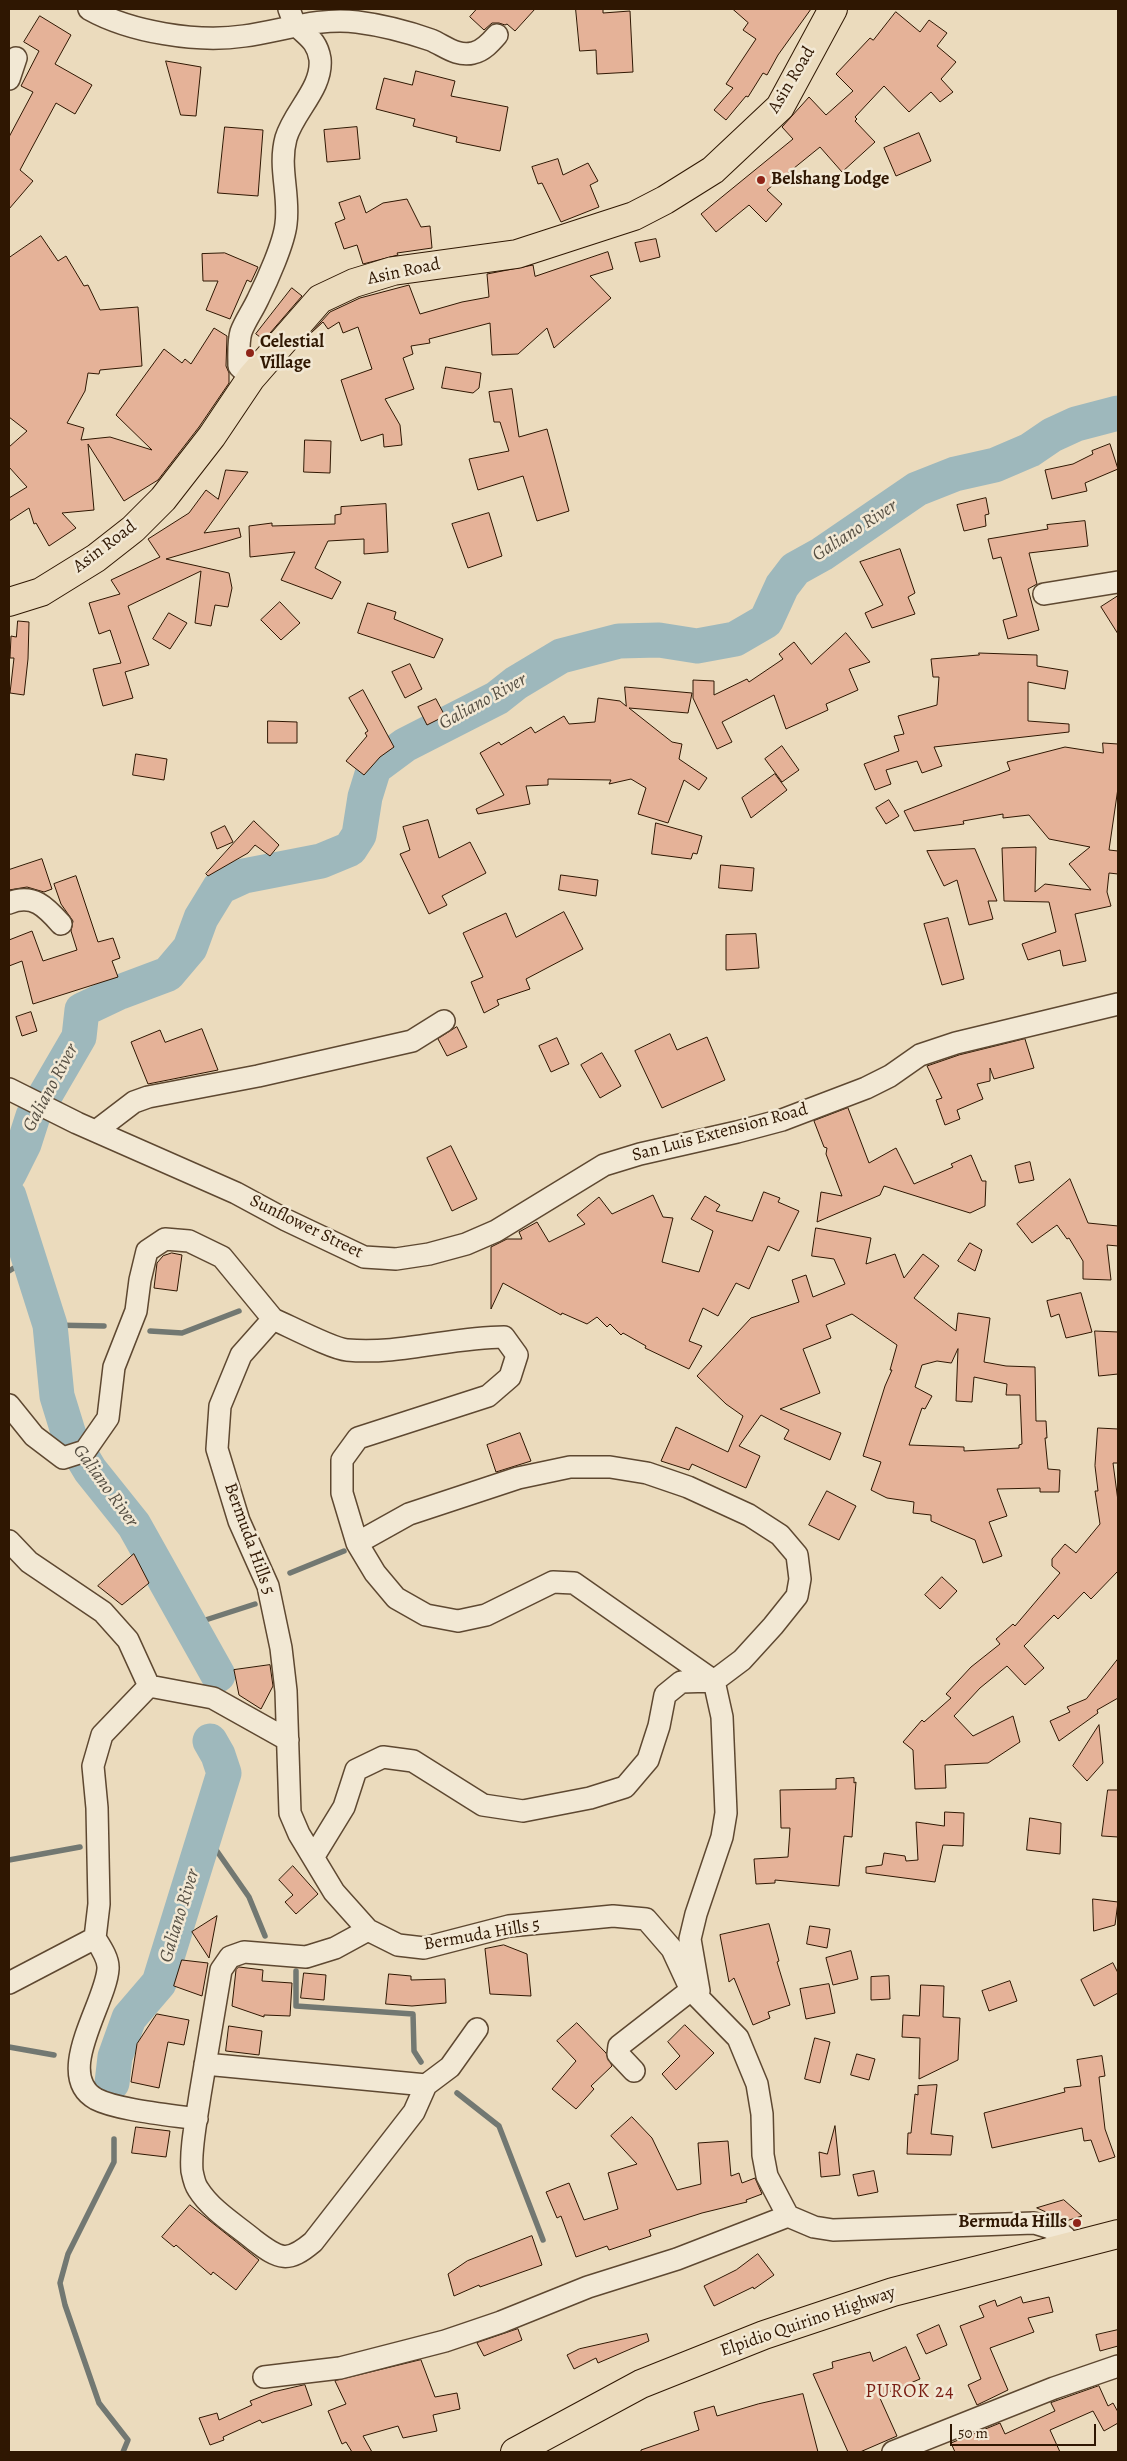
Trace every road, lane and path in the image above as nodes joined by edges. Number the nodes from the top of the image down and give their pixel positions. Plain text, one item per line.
1 (89, 9) edge
2 (833, 9) edge
3 (292, 17) edge
4 (497, 35) dead end
5 (16, 58) dead end
6 (9, 79) edge
7 (251, 378) junction
8 (1118, 582) edge
9 (1044, 594) dead end
10 (9, 602) edge
11 (9, 903) edge
12 (61, 924) dead end
13 (1118, 1004) edge
14 (444, 1021) dead end
15 (9, 1089) edge
16 (87, 1127) junction
17 (604, 1165) joint
18 (273, 1319) junction
19 (9, 1406) edge
20 (9, 1541) edge
21 (357, 1543) junction
22 (714, 1681) junction
23 (149, 1686) junction
24 (288, 1740) junction
25 (314, 1856) junction
26 (368, 1930) junction
27 (95, 1938) junction
28 (9, 1983) edge
29 (696, 1996) junction
30 (477, 2029) dead end
31 (205, 2064) junction
32 (634, 2071) dead end
33 (426, 2085) junction
34 (197, 2119) junction
35 (788, 2216) junction
36 (1118, 2234) edge
37 (1073, 2246) junction
38 (1118, 2366) edge
39 (264, 2377) dead end
40 (515, 2452) edge
41 (893, 2452) edge

1 - 3 street
2 - 7 main road, Asin Road
3 - 4 street
3 - 7 street
5 - 6 street
7 - 10 main road, Asin Road
8 - 9 street
11 - 12 street
13 - 17 street, San Luis Extension Road
14 - 16 street
15 - 16 street, Sunflower Street
16 - 17 street, Sunflower Street
18 - 19 street
18 - 21 street
18 - 24 street, Bermuda Hills 5
20 - 23 street
21 - 22 street
21 - 22 street
22 - 25 street
22 - 29 street
23 - 24 street
23 - 27 street
24 - 25 street, Bermuda Hills 5
25 - 26 street, Bermuda Hills 5
26 - 29 street, Bermuda Hills 5
26 - 31 street
27 - 28 street
27 - 34 street
29 - 32 street
29 - 35 street
30 - 33 street
31 - 33 street
31 - 34 street
33 - 34 street
35 - 37 street
35 - 39 street
36 - 37 main road, Elpidio Quirino Highway
37 - 40 main road, Elpidio Quirino Highway
38 - 41 street

